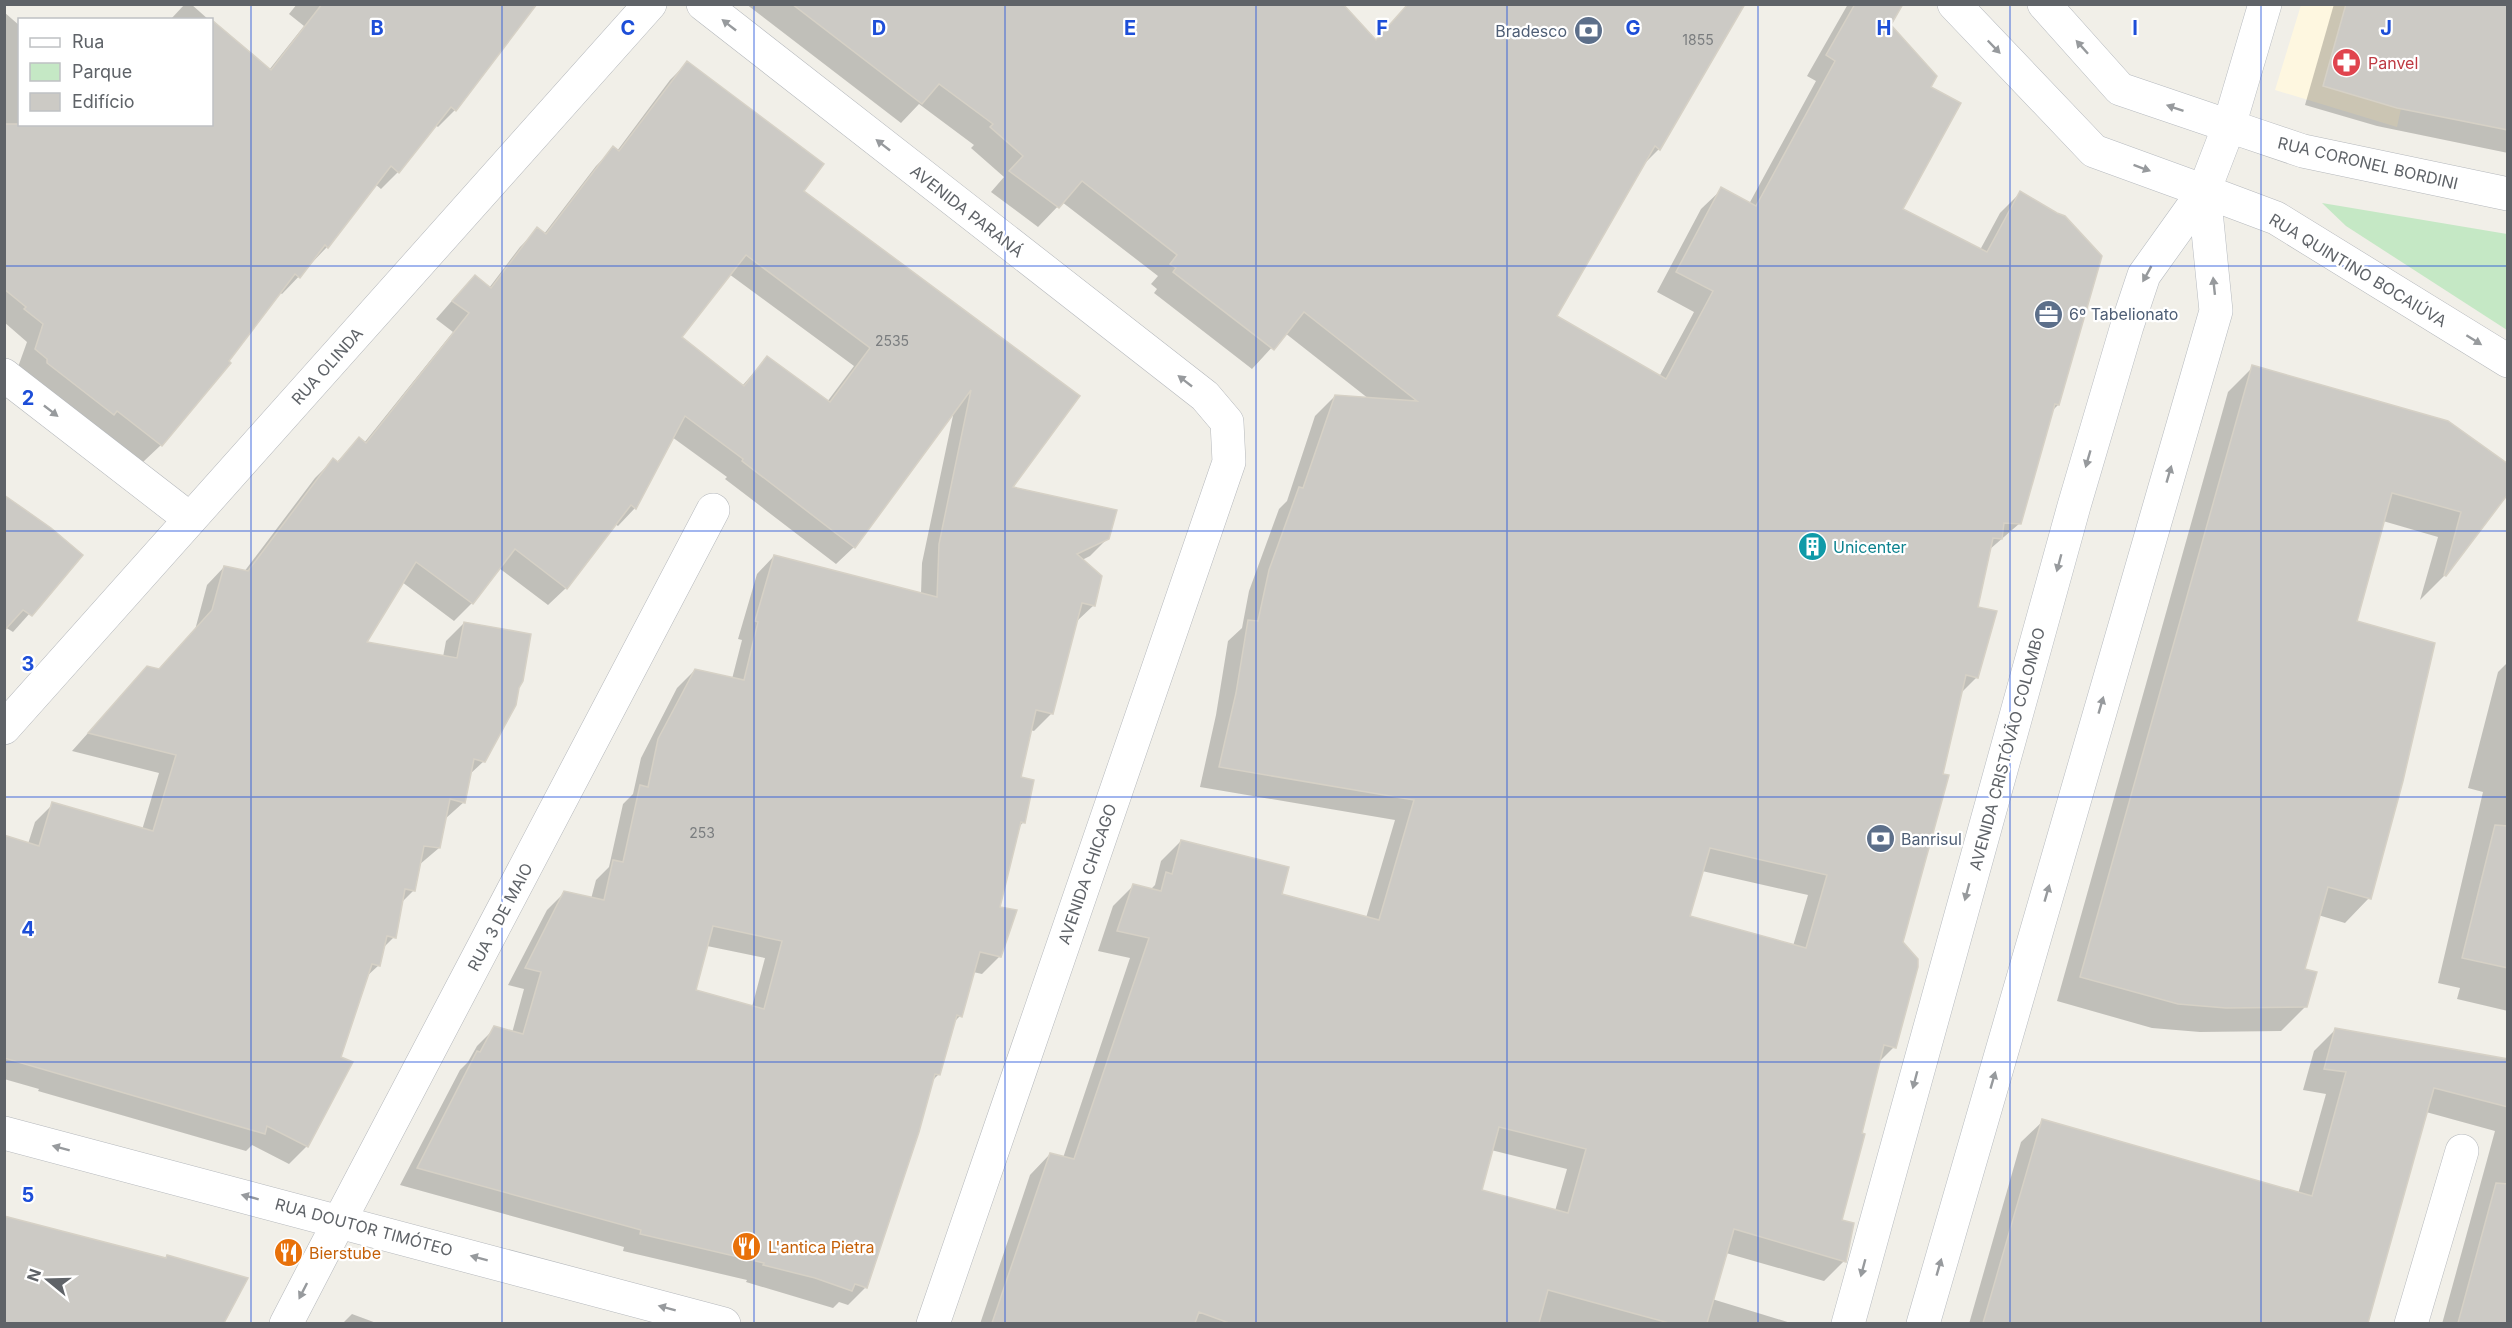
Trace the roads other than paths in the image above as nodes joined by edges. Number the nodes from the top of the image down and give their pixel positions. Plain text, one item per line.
1 (650, 4) edge
2 (703, 4) edge
3 (1954, 4) edge
4 (2044, 4) edge
5 (2265, 4) edge
6 (2229, 126) junction
7 (2204, 191) junction
8 (2508, 194) edge
9 (2508, 361) edge
10 (4, 375) edge
11 (1227, 422) joint
12 (713, 510) dead end
13 (190, 519) junction
14 (4, 728) edge
15 (4, 1134) edge
16 (2462, 1151) dead end
17 (340, 1220) junction
18 (286, 1323) edge
19 (724, 1323) edge
20 (933, 1323) edge
21 (1848, 1323) edge
22 (1923, 1323) edge
23 (2411, 1323) edge

1 - 13 street, RUA OLINDA
11 -> 2 street, AVENIDA PARANÁ
3 -> 7 street, RUA QUINTINO BOCAIÚVA
6 -> 4 street, RUA CORONEL BORDINI
5 - 6 street, AVENIDA CRISTÓVÃO COLOMBO
6 - 7 street, AVENIDA CRISTÓVÃO COLOMBO
6 - 8 street, RUA CORONEL BORDINI
7 -> 9 street, RUA QUINTINO BOCAIÚVA
7 -> 21 street, AVENIDA CRISTÓVÃO COLOMBO
22 -> 7 street, AVENIDA CRISTÓVÃO COLOMBO
10 -> 13 street
11 - 20 street, AVENIDA CHICAGO
12 - 17 street, RUA 3 DE MAIO
13 - 14 street, RUA OLINDA
17 -> 15 street, RUA DOUTOR TIMÓTEO
16 - 23 street
17 -> 18 street, RUA 3 DE MAIO
19 -> 17 street, RUA DOUTOR TIMÓTEO

